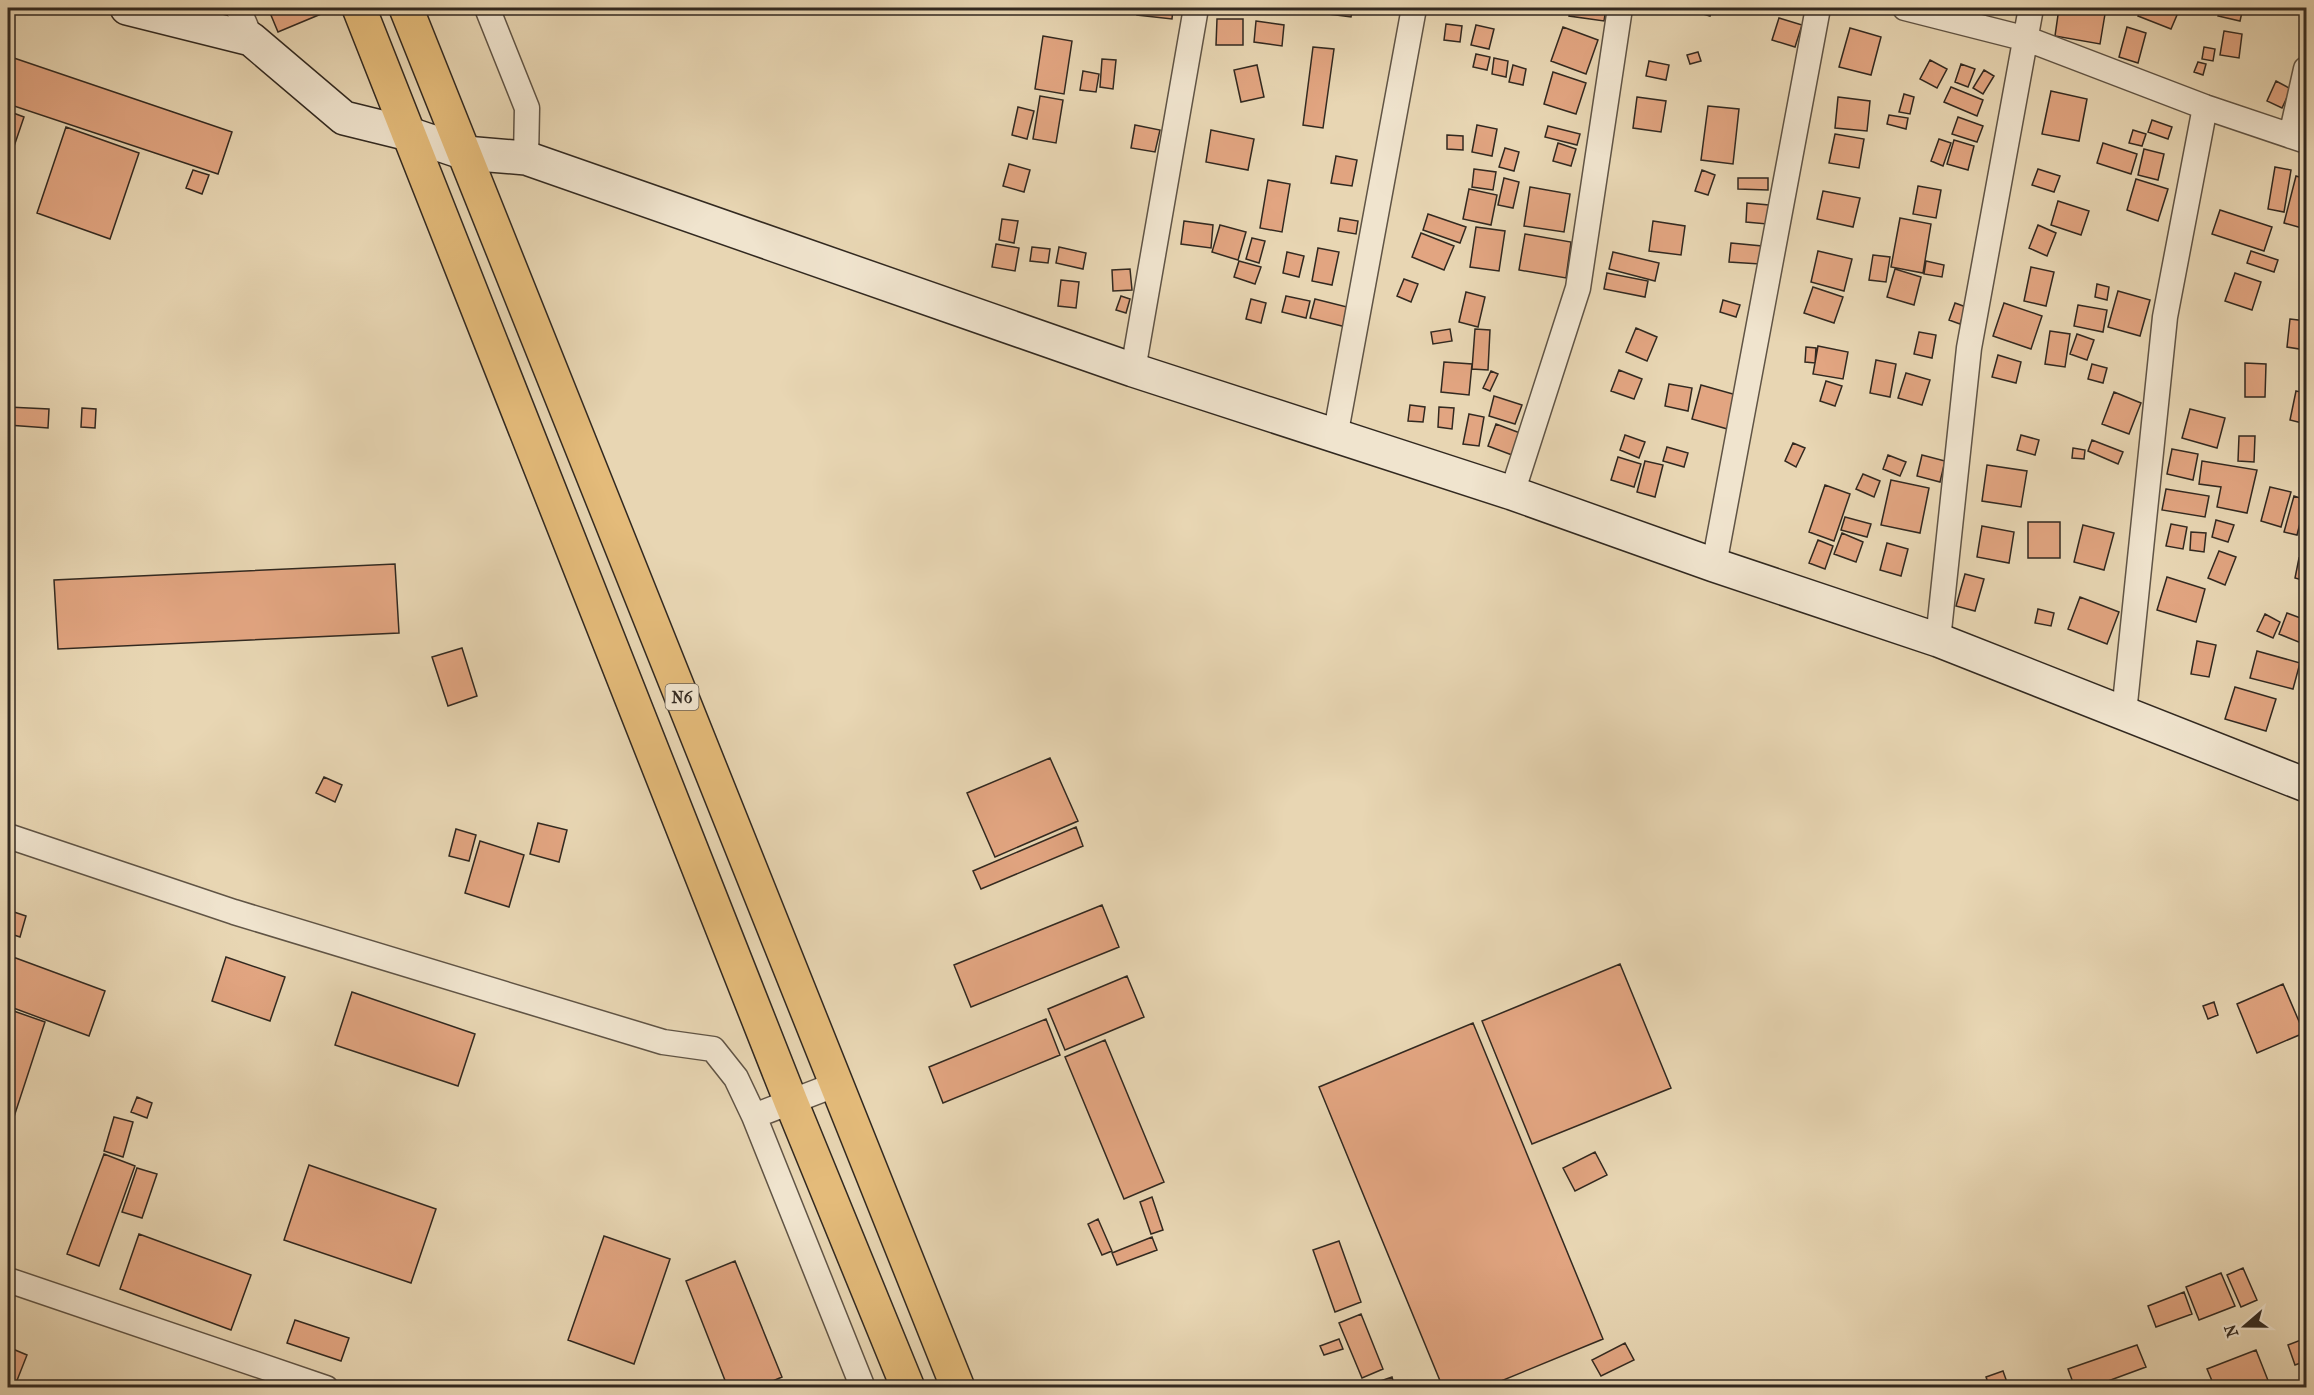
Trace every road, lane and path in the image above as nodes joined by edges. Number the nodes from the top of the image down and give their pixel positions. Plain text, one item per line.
1 (127, 8) edge
2 (238, 8) edge
3 (358, 8) edge
4 (406, 8) edge
5 (487, 8) edge
6 (1196, 8) edge
7 (1414, 8) edge
8 (1620, 8) edge
9 (1818, 8) edge
10 (1905, 8) edge
11 (2031, 8) edge
12 (251, 39) junction
13 (2027, 39) junction
14 (2307, 69) edge
15 (2205, 107) junction
16 (409, 134) junction
17 (2299, 138) edge
18 (465, 153) junction
19 (526, 158) junction
20 (1133, 370) junction
21 (1335, 437) junction
22 (1512, 493) junction
23 (1714, 565) junction
24 (1938, 640) junction
25 (2124, 713) junction
26 (2307, 785) edge
27 (8, 836) edge
28 (837, 1084) junction
29 (791, 1102) junction
30 (754, 1116) junction
31 (8, 1280) edge
32 (326, 1388) edge
33 (863, 1388) edge
34 (908, 1388) edge
35 (958, 1388) edge

1 - 12 street
2 - 12 street
3 - 16 highway
4 - 18 highway, N6
5 - 19 street
6 - 20 street
7 - 21 street
8 - 22 street
9 - 23 street
10 - 13 street
11 - 13 street
12 - 16 street
13 - 15 street
13 - 24 street
14 - 17 street
15 - 17 street
15 - 25 street
16 - 18 street
16 - 29 highway
18 - 19 street
18 - 28 highway, N6
19 - 20 street
20 - 21 street
21 - 22 street
22 - 23 street
23 - 24 street
24 - 25 street
25 - 26 street
27 - 30 street
28 - 29 street
28 - 35 highway, N6
29 - 30 street
29 - 34 highway
30 - 33 street
31 - 32 street

